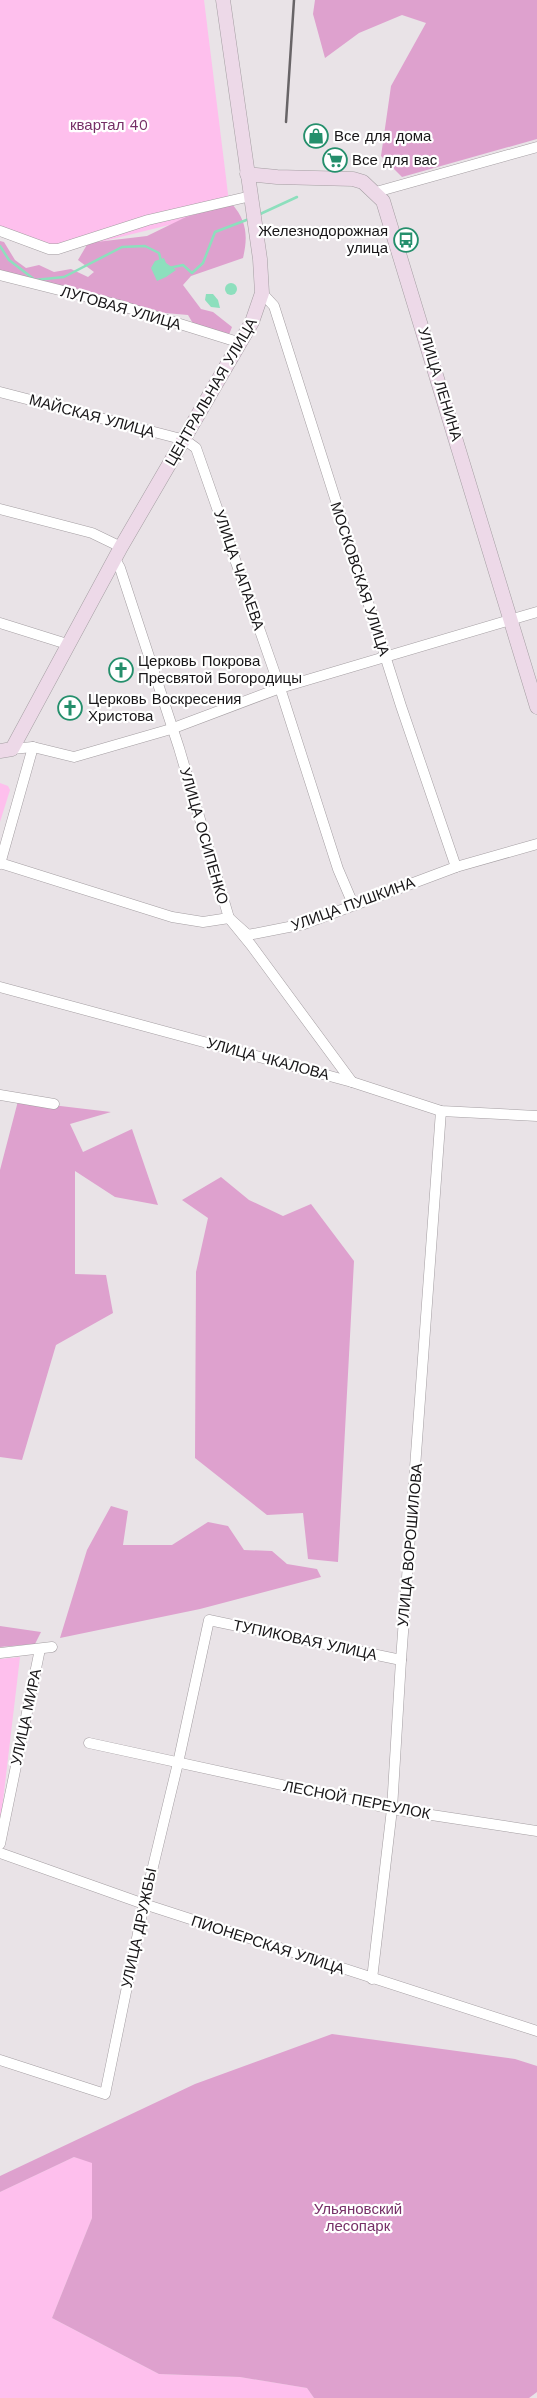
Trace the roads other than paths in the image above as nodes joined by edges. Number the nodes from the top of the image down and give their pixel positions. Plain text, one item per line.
1 (223, 0) edge
2 (537, 147) edge
3 (247, 174) junction
4 (376, 192) junction
5 (251, 196) junction
6 (0, 231) edge
7 (0, 275) edge
8 (262, 293) junction
9 (242, 343) junction
10 (0, 392) edge
11 (185, 440) junction
12 (0, 509) edge
13 (118, 553) junction
14 (537, 612) edge
15 (511, 618) junction
16 (0, 623) edge
17 (67, 644) junction
18 (385, 655) junction
19 (280, 688) junction
20 (537, 707) edge
21 (171, 729) junction
22 (33, 747) junction
23 (6, 750) edge
24 (537, 844) edge
25 (1, 863) edge
26 (456, 867) junction
27 (353, 904) junction
28 (229, 918) junction
29 (0, 987) edge
30 (352, 1082) junction
31 (0, 1094) edge
32 (54, 1104) dead end
33 (441, 1110) junction
34 (537, 1116) edge
35 (209, 1620) joint
36 (52, 1647) dead end
37 (40, 1649) junction
38 (0, 1653) edge
39 (401, 1660) junction
40 (89, 1743) dead end
41 (178, 1763) junction
42 (392, 1809) junction
43 (537, 1831) edge
44 (0, 1844) edge
45 (0, 1853) edge
46 (144, 1904) junction
47 (372, 1979) junction
48 (537, 2031) edge
49 (0, 2060) edge

1 - 3 street, ЦЕНТРАЛЬНАЯ УЛИЦА
2 - 4 street
3 - 4 street
3 - 5 street, ЦЕНТРАЛЬНАЯ УЛИЦА
4 - 15 street, УЛИЦА ЛЕНИНА
5 - 6 street
5 - 8 street, ЦЕНТРАЛЬНАЯ УЛИЦА
7 - 9 street, ЛУГОВАЯ УЛИЦА
8 - 9 street, ЦЕНТРАЛЬНАЯ УЛИЦА
8 - 18 street, МОСКОВСКАЯ УЛИЦА
9 - 11 street, ЦЕНТРАЛЬНАЯ УЛИЦА
10 - 11 street, МАЙСКАЯ УЛИЦА
11 - 13 street, ЦЕНТРАЛЬНАЯ УЛИЦА
11 - 19 street, УЛИЦА ЧАПАЕВА
12 - 13 street
13 - 17 street, ЦЕНТРАЛЬНАЯ УЛИЦА
13 - 21 street, УЛИЦА ОСИПЕНКО
14 - 15 street, ЦЕНТРАЛЬНАЯ УЛИЦА
15 - 18 street, ЦЕНТРАЛЬНАЯ УЛИЦА
15 - 20 street, УЛИЦА ЛЕНИНА
16 - 17 street
17 - 23 street, ЦЕНТРАЛЬНАЯ УЛИЦА
18 - 19 street, ЦЕНТРАЛЬНАЯ УЛИЦА
18 - 26 street, МОСКОВСКАЯ УЛИЦА
19 - 21 street, ЦЕНТРАЛЬНАЯ УЛИЦА
19 - 27 street, УЛИЦА ЧАПАЕВА
21 - 22 street, ЦЕНТРАЛЬНАЯ УЛИЦА
21 - 28 street, УЛИЦА ОСИПЕНКО
22 - 23 street, ЦЕНТРАЛЬНАЯ УЛИЦА
22 - 25 street
24 - 26 street, УЛИЦА ПУШКИНА
25 - 28 street
26 - 27 street, УЛИЦА ПУШКИНА
27 - 28 street, УЛИЦА ПУШКИНА
28 - 30 street, УЛИЦА ОСИПЕНКО
29 - 30 street, УЛИЦА ЧКАЛОВА
30 - 33 street, УЛИЦА ЧКАЛОВА
31 - 32 street
33 - 34 street, УЛИЦА ЧКАЛОВА
33 - 39 street, УЛИЦА ВОРОШИЛОВА
35 - 39 street, ТУПИКОВАЯ УЛИЦА
35 - 41 street, УЛИЦА ДРУЖБЫ
36 - 37 street
37 - 38 street
37 - 44 street, УЛИЦА МИРА
39 - 42 street, УЛИЦА ВОРОШИЛОВА
40 - 41 street, ЛЕСНОЙ ПЕРЕУЛОК
41 - 42 street, ЛЕСНОЙ ПЕРЕУЛОК
41 - 46 street, УЛИЦА ДРУЖБЫ
42 - 43 street, ЛЕСНОЙ ПЕРЕУЛОК
42 - 47 street, УЛИЦА ВОРОШИЛОВА
45 - 46 street, ПИОНЕРСКАЯ УЛИЦА
46 - 47 street, ПИОНЕРСКАЯ УЛИЦА
46 - 49 street, УЛИЦА ДРУЖБЫ
47 - 48 street, ПИОНЕРСКАЯ УЛИЦА

